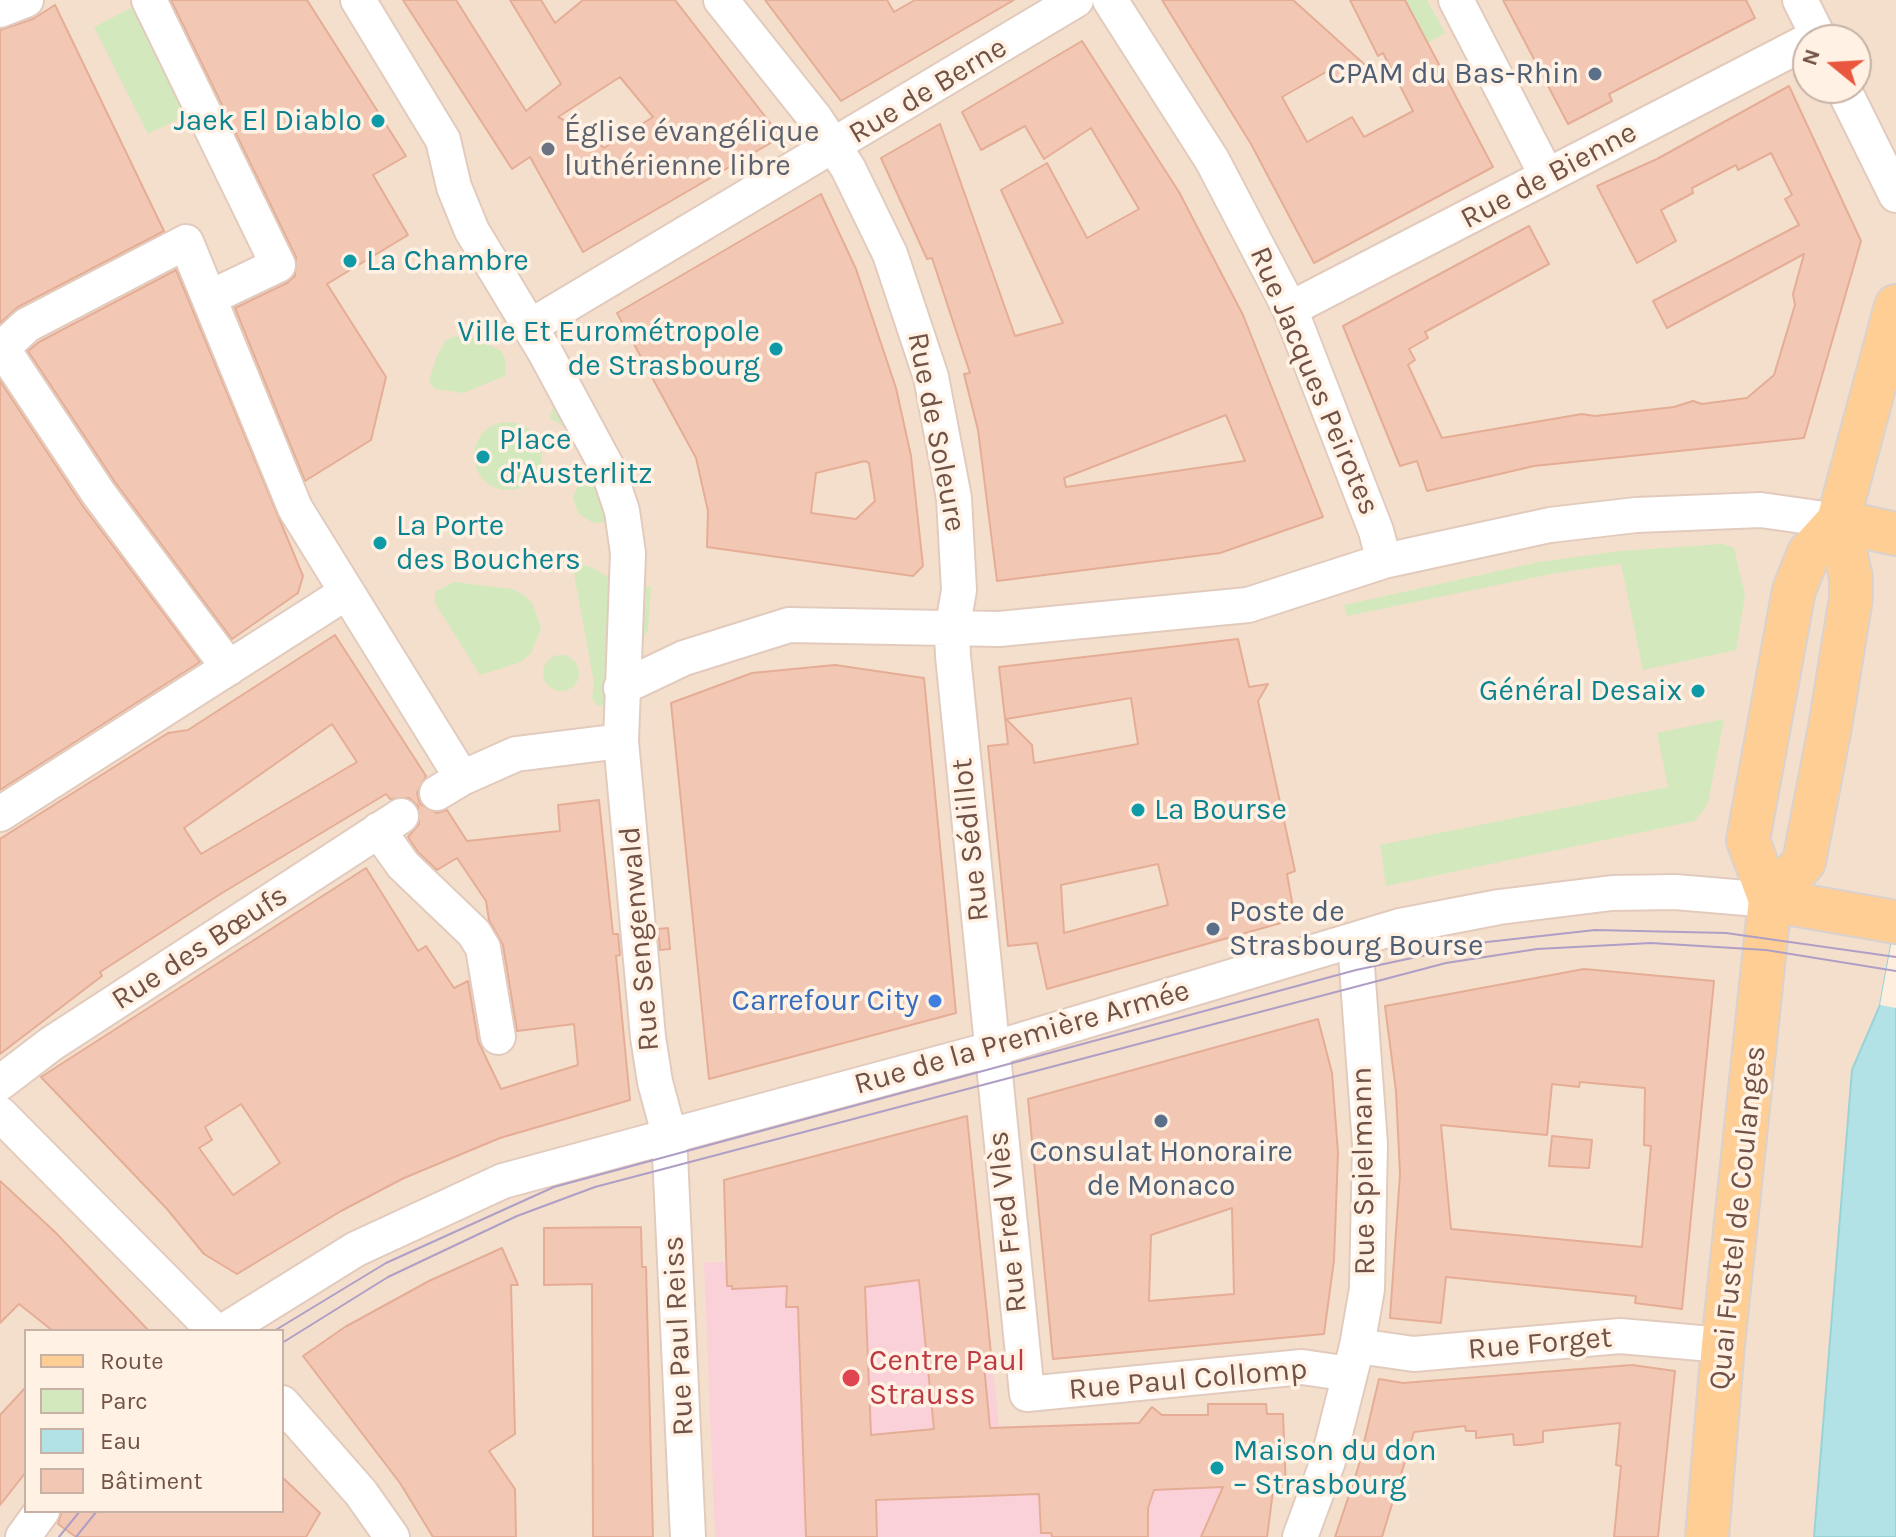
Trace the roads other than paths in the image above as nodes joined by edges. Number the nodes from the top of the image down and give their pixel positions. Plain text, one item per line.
1 (26, 0) edge
2 (149, 0) edge
3 (358, 0) edge
4 (721, 0) edge
5 (1076, 0) edge
6 (1110, 0) edge
7 (1456, 0) edge
8 (1800, 0) edge
9 (0, 10) edge
10 (1809, 24) edge
11 (1792, 50) edge
12 (1851, 104) edge
13 (836, 146) junction
14 (1547, 176) junction
15 (1896, 195) edge
16 (211, 297) junction
17 (1896, 306) edge
18 (1290, 309) junction
19 (531, 326) junction
20 (1, 349) edge
21 (1838, 521) junction
22 (1894, 534) edge
23 (1384, 561) junction
24 (347, 592) junction
25 (952, 631) junction
26 (229, 668) junction
27 (621, 688) junction
28 (621, 741) junction
29 (0, 814) edge
30 (1770, 900) junction
31 (1877, 918) edge
32 (1355, 940) junction
33 (498, 1037) dead end
34 (992, 1049) junction
35 (0, 1083) edge
36 (0, 1114) edge
37 (669, 1134) junction
38 (213, 1329) edge
39 (227, 1329) edge
40 (1723, 1345) junction
41 (1353, 1360) junction
42 (1027, 1394) joint
43 (284, 1405) edge
44 (41, 1513) edge
45 (23, 1537) edge
46 (392, 1537) edge
47 (688, 1537) edge
48 (1300, 1537) edge
49 (1707, 1537) edge

1 - 9 street
2 - 16 street
3 - 19 street
4 - 13 street, Rue de Soleure
5 - 13 street, Rue de Berne
6 - 18 street, Rue Jacques Peirotes
7 - 14 street
8 - 10 street
11 - 14 street, Rue de Bienne
12 - 15 street
13 - 19 street, Rue de Berne
13 - 25 street, Rue de Soleure
14 - 18 street, Rue de Bienne
16 - 20 street
16 - 24 street
17 - 21 main road
18 - 23 street, Rue Jacques Peirotes
19 - 27 street
20 - 26 street
21 - 22 main road
21 - 23 street
21 - 30 main road
21 - 30 main road
23 - 25 street
24 - 26 street
24 - 28 street
25 - 27 street
25 - 34 street, Rue Sédillot
26 - 29 street
27 - 28 street
28 - 37 street, Rue Sengenwald
30 - 31 main road, Rue de la Première Armée
30 - 32 street, Rue de la Première Armée
30 - 40 main road, Quai Fustel de Coulanges
32 - 34 street, Rue de la Première Armée
32 - 41 street, Rue Spielmann
33 - 35 street, Rue des Bœufs
34 - 37 street, Rue de la Première Armée
34 - 42 street, Rue Fred Vlès
36 - 38 street
37 - 39 street, Rue de la Première Armée
37 - 47 street, Rue Paul Reiss
40 - 41 street, Rue Forget
40 - 49 main road, Quai Fustel de Coulanges
41 - 42 street, Rue Paul Collomp
41 - 48 street, Rue Spielmann
43 - 46 street
44 - 45 street

